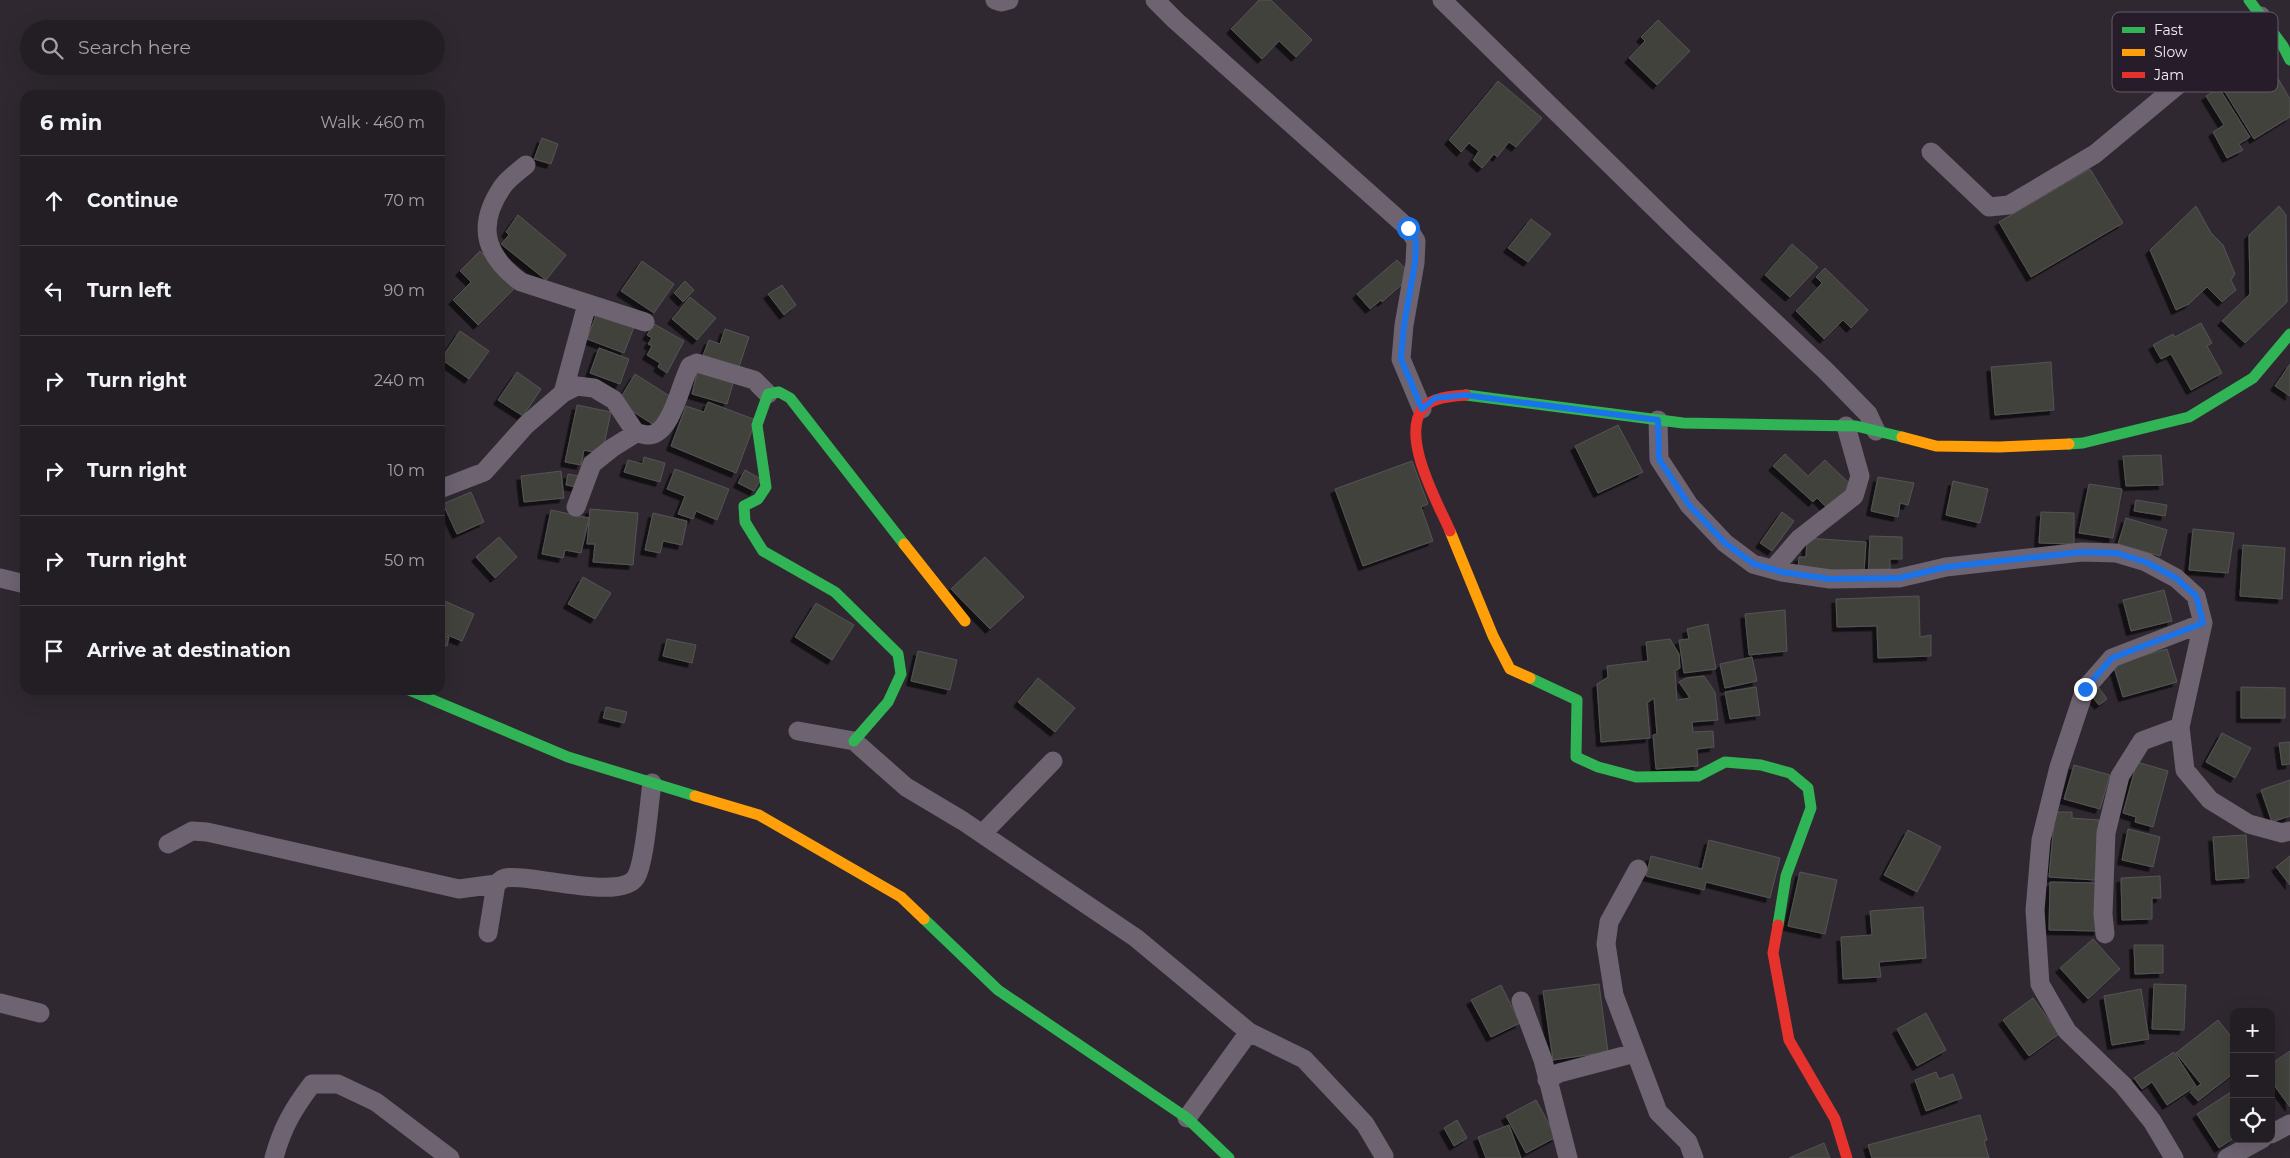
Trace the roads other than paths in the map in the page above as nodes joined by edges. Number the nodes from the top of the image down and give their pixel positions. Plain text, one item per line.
1 (996, 0) edge
2 (1009, 0) edge
3 (1155, 0) edge
4 (1442, 0) edge
5 (2248, 0) edge
6 (2258, 12) edge
7 (2278, 39) edge
8 (2290, 60) edge
9 (2169, 92) edge
10 (1931, 152) dead end
11 (526, 164) dead end
12 (587, 304) junction
13 (645, 322) dead end
14 (2290, 334) edge
15 (562, 393) junction
16 (768, 394) junction
17 (1422, 409) junction
18 (1658, 420) junction
19 (1846, 426) junction
20 (1876, 431) junction
21 (636, 433) junction
22 (445, 487) edge
23 (576, 507) dead end
24 (1773, 569) junction
25 (0, 578) edge
26 (20, 583) edge
27 (965, 621) dead end
28 (2203, 623) junction
29 (421, 695) edge
30 (2180, 727) junction
31 (798, 731) dead end
32 (854, 741) junction
33 (1053, 761) dead end
34 (652, 783) junction
35 (2290, 831) edge
36 (982, 834) junction
37 (168, 844) dead end
38 (1638, 869) dead end
39 (496, 884) junction
40 (488, 933) dead end
41 (2105, 934) dead end
42 (1521, 1001) dead end
43 (0, 1003) edge
44 (40, 1013) dead end
45 (1249, 1032) junction
46 (1636, 1053) junction
47 (1547, 1080) junction
48 (1187, 1118) junction
49 (2290, 1124) edge
50 (2275, 1132) edge
51 (2255, 1143) edge
52 (1384, 1156) dead end
53 (274, 1158) edge
54 (450, 1158) edge
55 (1229, 1158) edge
56 (1568, 1158) edge
57 (1694, 1158) edge
58 (1847, 1158) edge
59 (2174, 1158) edge
60 (2228, 1158) edge

1 - 2 street
3 - 17 street
4 - 20 street
5 - 6 street
7 - 8 street
9 - 10 street
11 - 12 street
12 - 13 street
12 - 15 street
14 - 20 street
15 - 21 street
15 - 22 street
16 - 21 street
16 - 27 street
16 - 32 street
17 - 18 street
17 - 58 street
18 - 19 street
18 - 24 street
19 - 20 street
19 - 24 street
21 - 23 street
24 - 28 street
25 - 26 street
28 - 30 street
28 - 59 street
29 - 34 street
30 - 35 street
30 - 41 street
31 - 32 street
32 - 36 street
33 - 36 street
34 - 39 street
34 - 48 street
36 - 45 street
37 - 39 street
38 - 46 street
39 - 40 street
42 - 47 street
43 - 44 street
45 - 48 street
45 - 52 street
46 - 47 street
46 - 57 street
47 - 56 street
48 - 55 street
49 - 50 street
51 - 60 street
53 - 54 street

